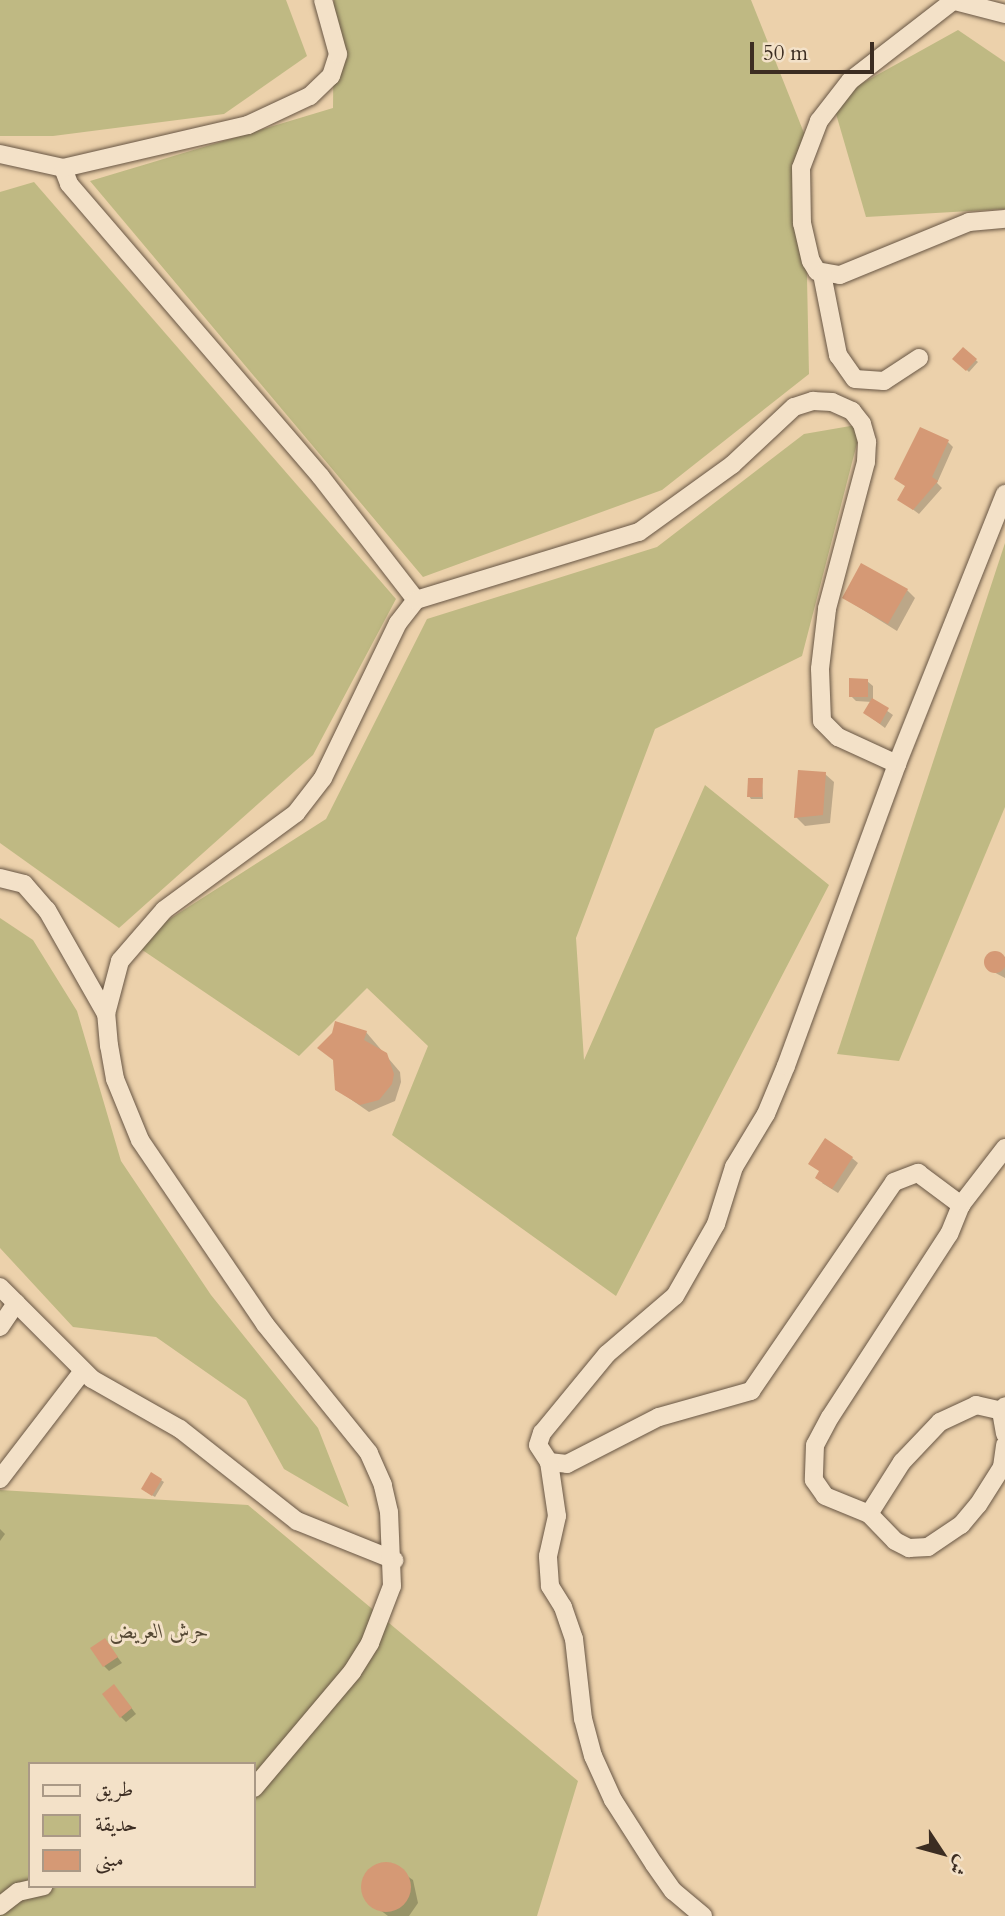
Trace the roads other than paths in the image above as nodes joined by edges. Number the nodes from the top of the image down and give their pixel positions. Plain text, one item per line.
1 (323, 0) edge
2 (952, 1) edge
3 (1005, 14) edge
4 (0, 154) edge
5 (62, 168) junction
6 (1005, 219) edge
7 (822, 274) junction
8 (919, 358) dead end
9 (1005, 494) edge
10 (416, 600) junction
11 (897, 764) junction
12 (0, 878) edge
13 (106, 1014) junction
14 (1005, 1148) edge
15 (961, 1205) junction
16 (0, 1287) edge
17 (16, 1303) junction
18 (0, 1327) edge
19 (83, 1371) junction
20 (1003, 1408) edge
21 (1005, 1434) edge
22 (1005, 1445) edge
23 (549, 1462) junction
24 (0, 1479) edge
25 (869, 1514) junction
26 (394, 1560) junction
27 (256, 1786) edge
28 (35, 1888) edge
29 (0, 1906) edge
30 (703, 1916) edge

1 - 5 street
2 - 3 street
2 - 7 street
4 - 5 street
5 - 10 street
6 - 7 street
7 - 8 street
9 - 11 street
10 - 11 street
10 - 13 street
11 - 23 street
12 - 13 street
13 - 26 street
14 - 15 street
15 - 23 street
15 - 25 street
16 - 17 street
17 - 18 street
17 - 19 street
19 - 24 street
19 - 26 street
20 - 21 street
20 - 25 street
22 - 25 street
23 - 30 street
26 - 27 street
28 - 29 street

